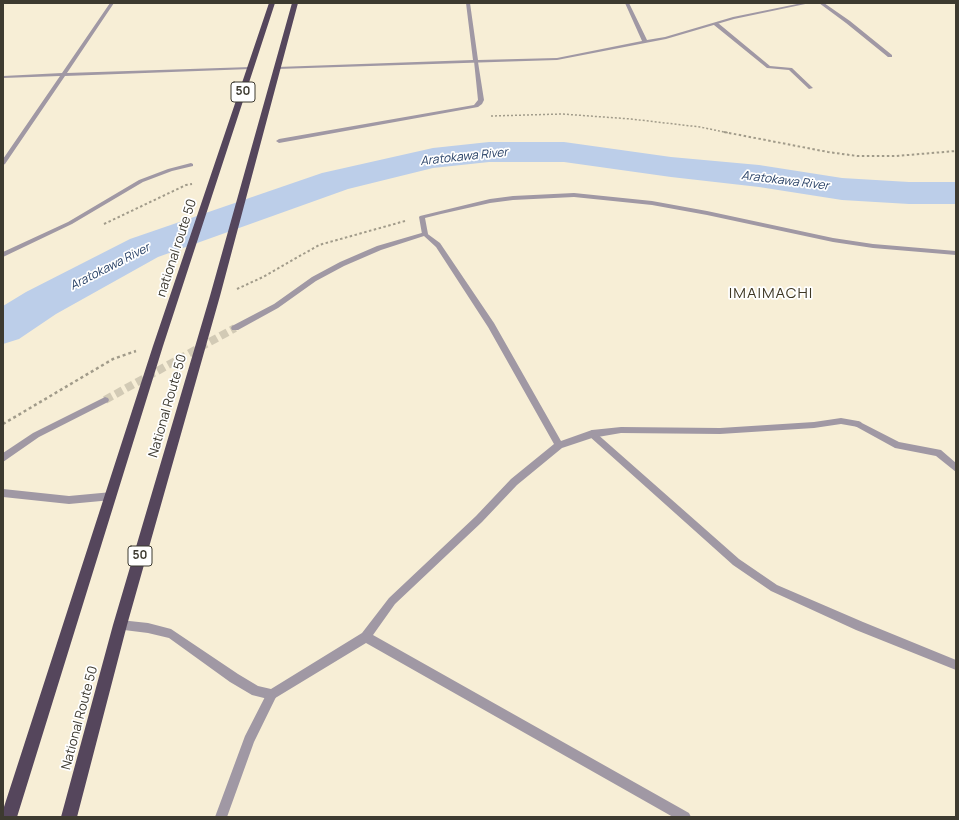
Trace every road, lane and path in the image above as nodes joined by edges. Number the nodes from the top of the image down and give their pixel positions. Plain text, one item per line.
1 (112, 3) edge
2 (272, 3) edge
3 (295, 3) edge
4 (468, 3) edge
5 (627, 3) edge
6 (808, 3) edge
7 (821, 3) edge
8 (716, 24) junction
9 (645, 42) junction
10 (890, 56) dead end
11 (476, 62) junction
12 (251, 68) junction
13 (277, 68) junction
14 (64, 74) junction
15 (3, 77) edge
16 (811, 88) dead end
17 (486, 116) dead end
18 (279, 140) dead end
19 (956, 151) edge
20 (3, 163) edge
21 (191, 165) dead end
22 (213, 182) junction
23 (138, 207) dead end
24 (422, 217) junction
25 (425, 234) junction
26 (956, 253) edge
27 (3, 256) edge
28 (215, 296) junction
29 (166, 323) joint
30 (235, 328) tunnel mouth
31 (158, 346) junction
32 (105, 400) tunnel mouth
33 (3, 424) edge
34 (592, 434) junction
35 (559, 445) junction
36 (3, 458) edge
37 (956, 468) edge
38 (3, 493) edge
39 (112, 496) junction
40 (120, 625) junction
41 (366, 636) junction
42 (956, 665) edge
43 (272, 695) junction
44 (9, 817) edge
45 (69, 817) edge
46 (221, 817) edge
47 (685, 817) edge

1 - 14 street
2 - 12 highway, 50
3 - 13 highway, National Route 50 / 50
4 - 11 street
5 - 9 street
6 - 8 street
7 - 10 street
8 - 9 street
8 - 16 street
9 - 11 street
11 - 13 street
11 - 18 street
12 - 14 street
12 - 22 highway, 50
13 - 28 highway, National Route 50 / 50
14 - 15 street
14 - 20 street
17 - 19 path
21 - 27 street
22 - 23 path
22 - 29 highway, national route 50 / 50
24 - 25 street
24 - 26 street
24 - 28 path
25 - 30 street
25 - 35 street
28 - 40 highway, National Route 50 / 50
29 - 31 highway, National Route 50 / 50
31 - 33 path
31 - 39 highway, National Route 50 / 50
32 - 36 street
34 - 35 street
34 - 37 street
34 - 42 street
35 - 41 street
38 - 39 street
39 - 44 highway, National Route 50 / 50
40 - 43 street
40 - 45 highway, National Route 50 / 50
41 - 43 street
41 - 47 street
43 - 46 street

